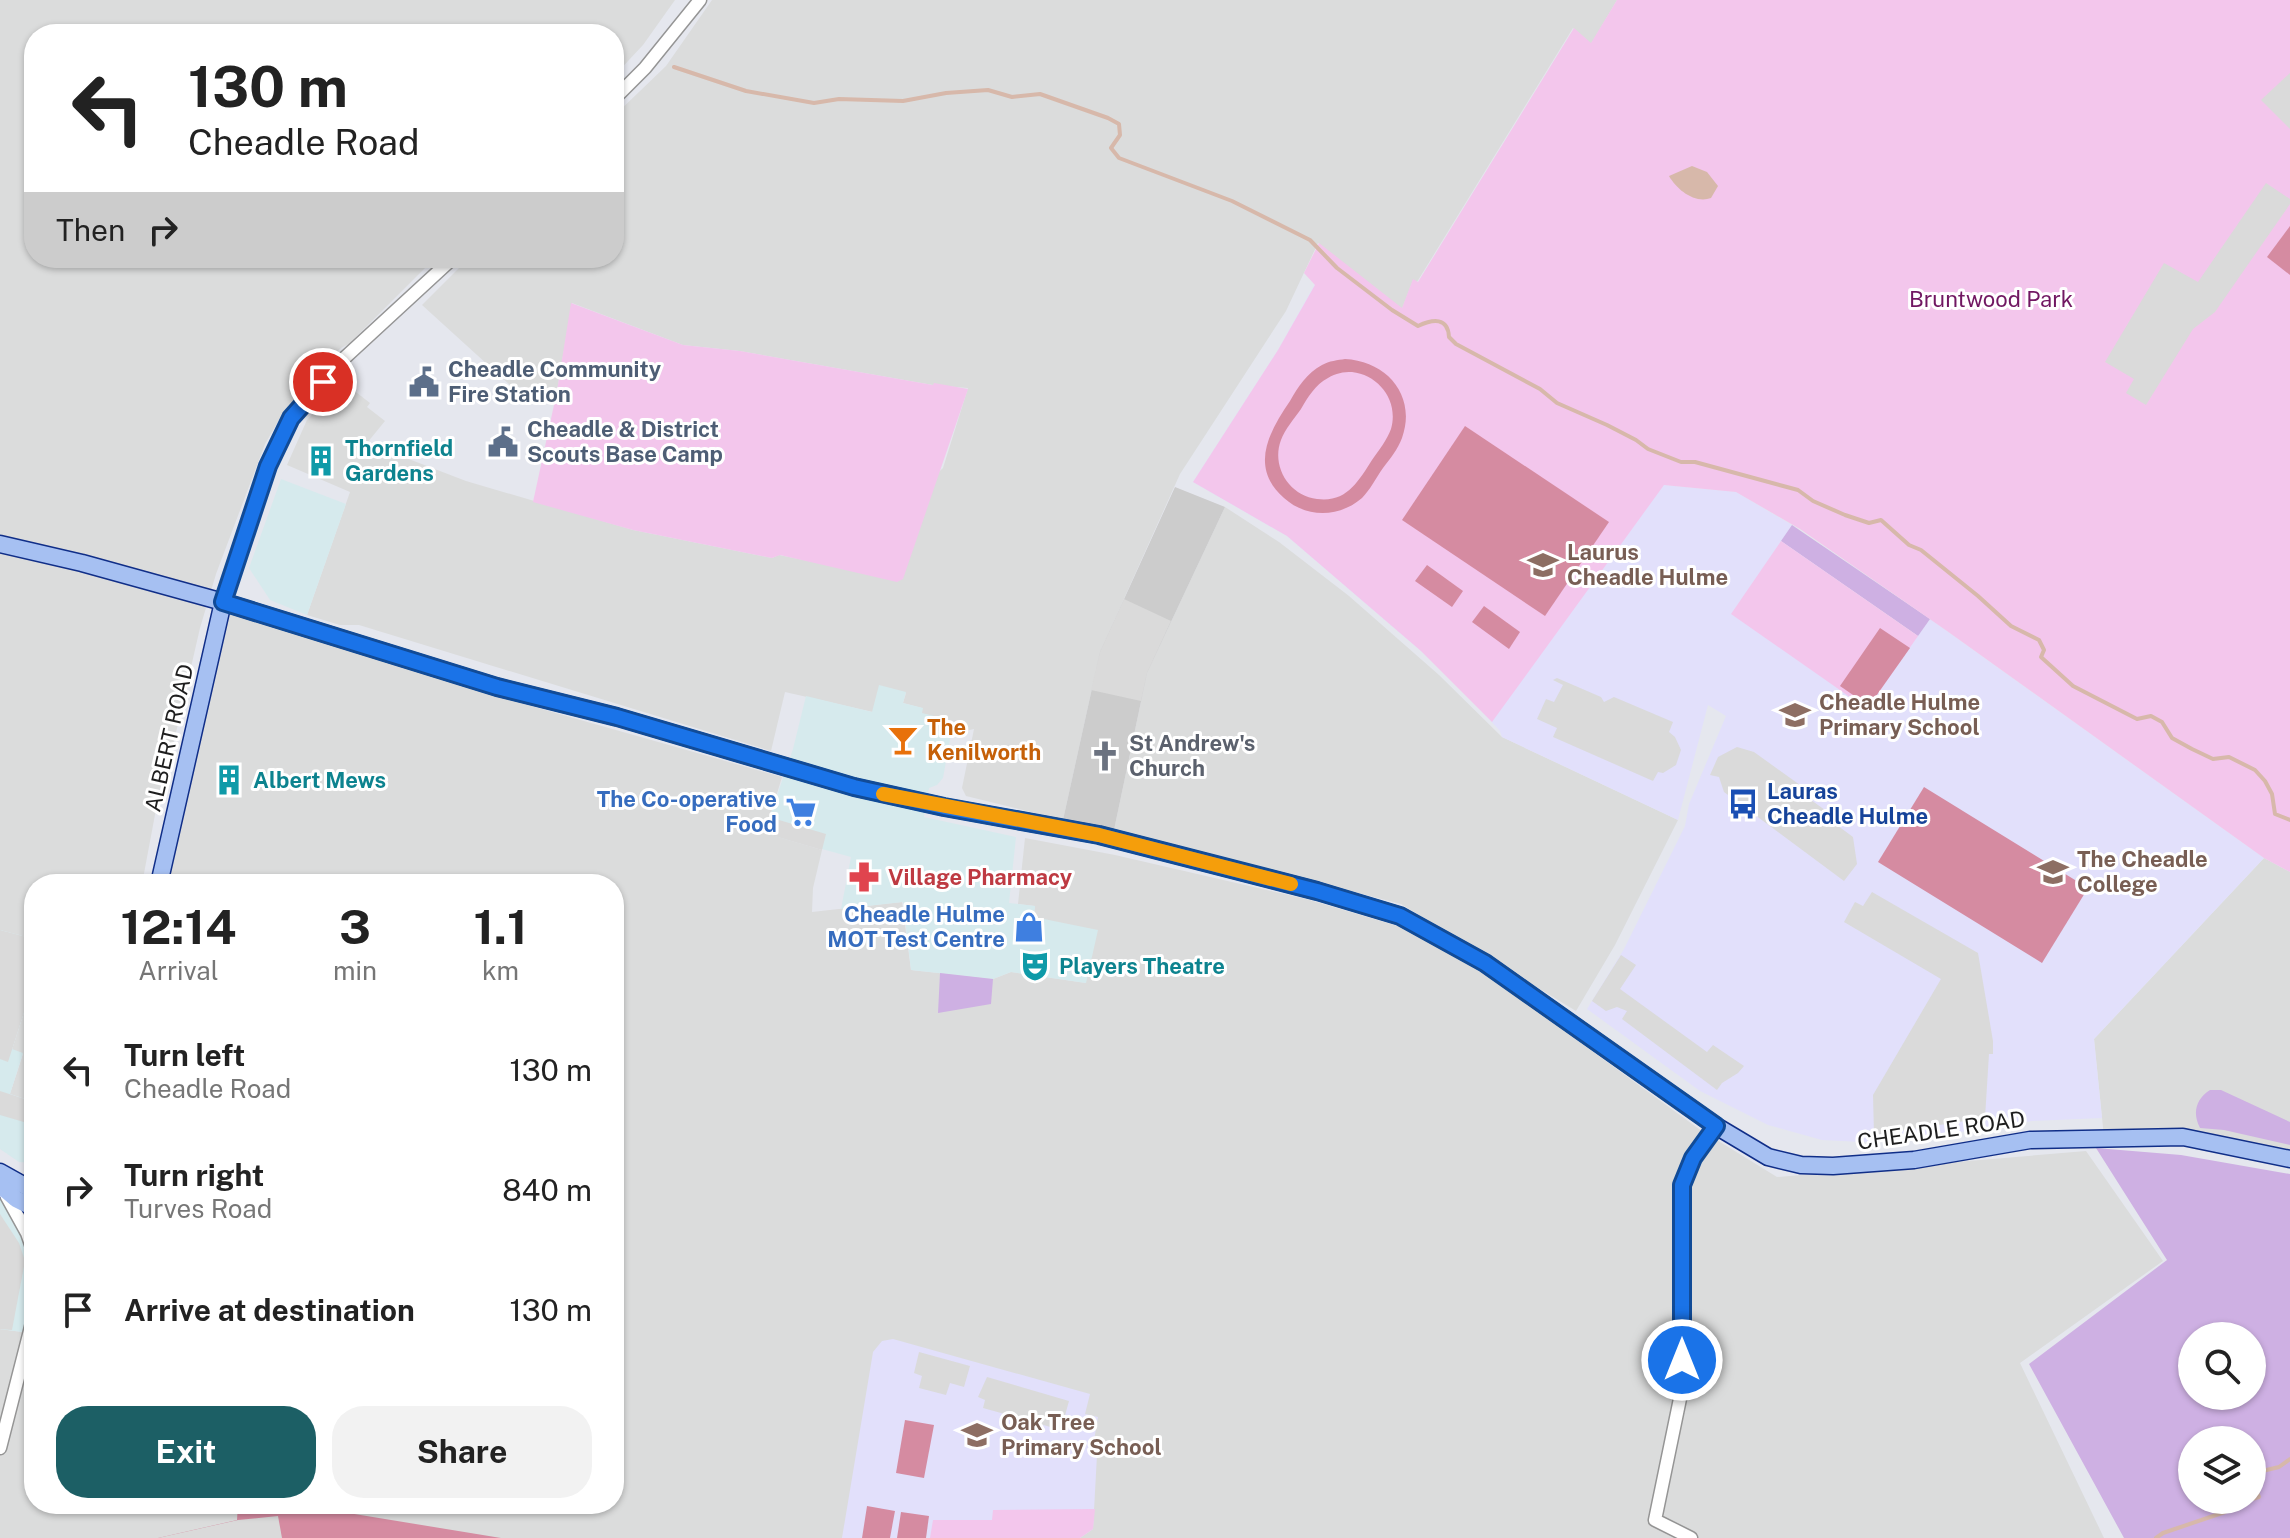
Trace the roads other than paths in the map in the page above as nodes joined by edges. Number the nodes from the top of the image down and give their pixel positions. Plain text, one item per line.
1 (700, 0) edge
2 (624, 89) edge
3 (442, 268) edge
4 (0, 544) edge
5 (223, 602) junction
6 (161, 874) edge
7 (1716, 1126) junction
8 (2290, 1159) edge
9 (0, 1172) edge
10 (24, 1174) edge
11 (0, 1185) edge
12 (24, 1185) edge
13 (24, 1203) edge
14 (24, 1228) edge
15 (24, 1354) edge
16 (0, 1448) edge
17 (1691, 1538) edge

1 - 2 street
3 - 5 street
4 - 5 main road, CHEADLE ROAD
5 - 6 main road, ALBERT ROAD
5 - 7 main road, CHEADLE ROAD
7 - 8 main road, CHEADLE ROAD
7 - 17 street
9 - 10 main road
9 - 12 main road
11 - 13 main road
11 - 14 street
15 - 16 street

